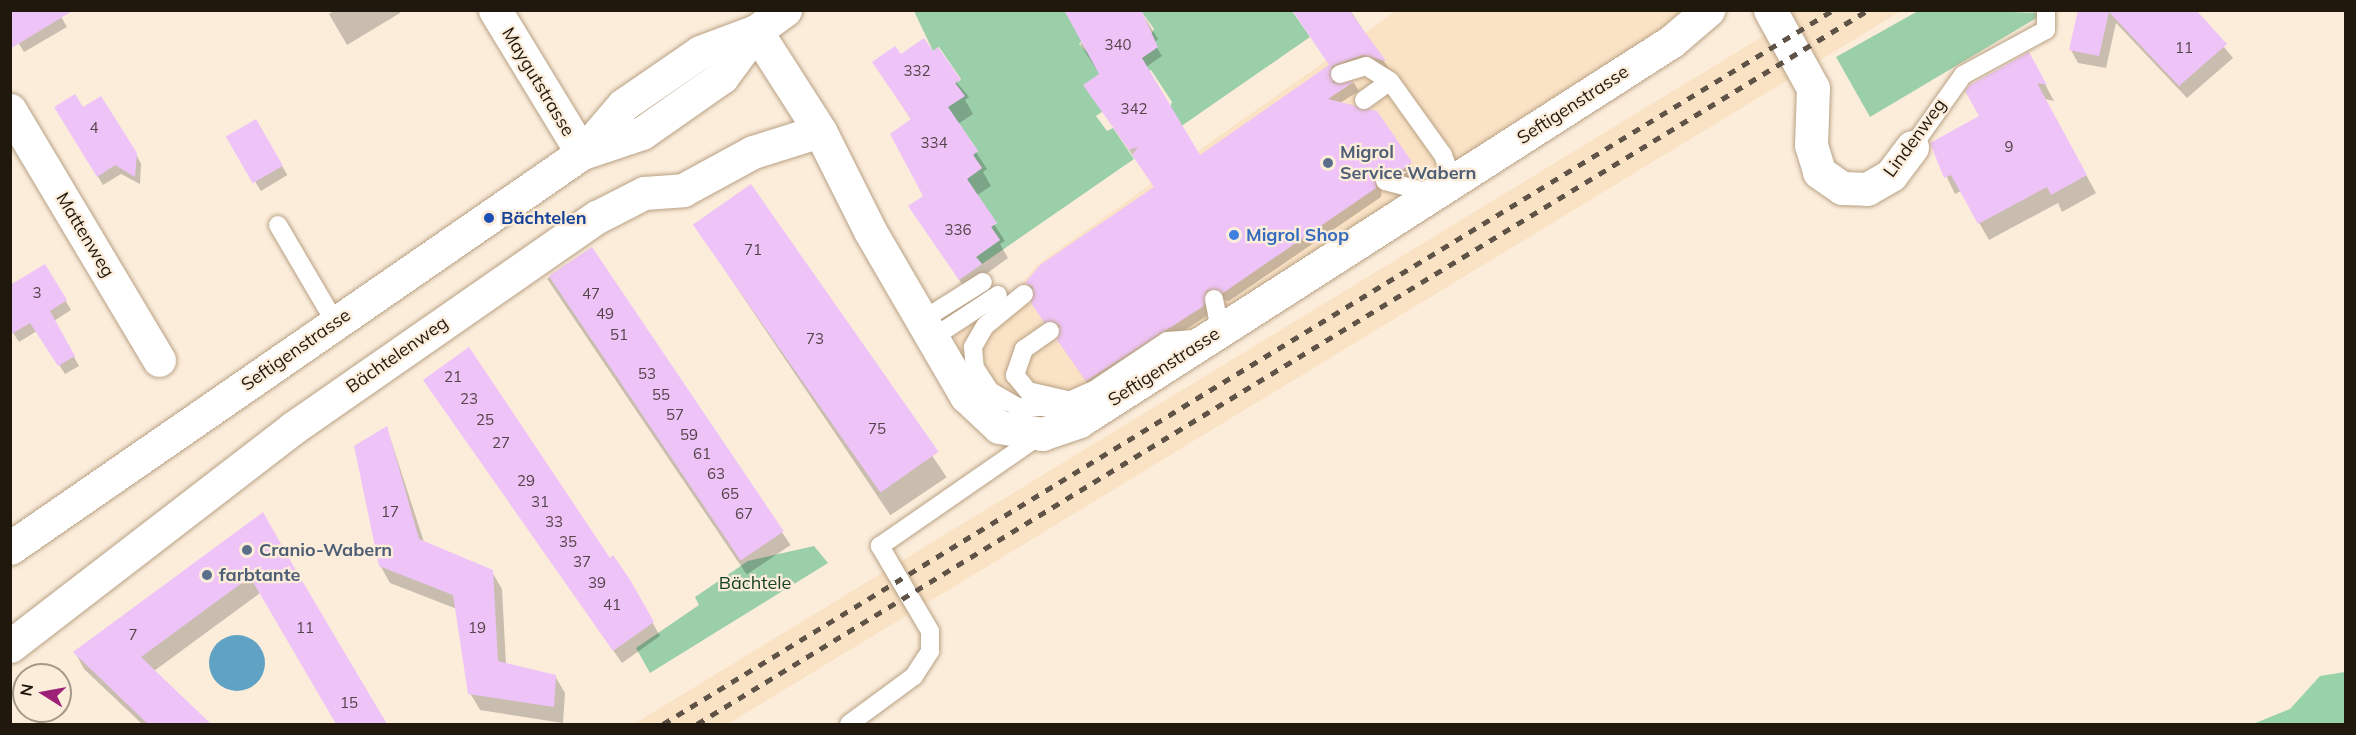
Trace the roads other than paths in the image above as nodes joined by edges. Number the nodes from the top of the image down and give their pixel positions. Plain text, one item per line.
1 (495, 10) edge
2 (785, 10) edge
3 (1708, 10) edge
4 (1770, 10) edge
5 (2046, 10) edge
6 (756, 31) junction
7 (1340, 74) dead end
8 (1390, 81) junction
9 (1364, 99) dead end
10 (10, 110) edge
11 (820, 131) junction
12 (1912, 147) joint
13 (582, 153) junction
14 (1385, 181) dead end
15 (1444, 188) junction
16 (278, 225) dead end
17 (983, 282) dead end
18 (1024, 294) dead end
19 (998, 295) dead end
20 (1214, 299) dead end
21 (335, 322) junction
22 (926, 330) junction
23 (1050, 331) dead end
24 (1214, 334) junction
25 (159, 360) dead end
26 (1070, 401) junction
27 (1042, 434) junction
28 (10, 548) edge
29 (10, 646) edge
30 (849, 724) edge

1 - 13 street, Maygutstrasse
2 - 6 street, Seftigenstrasse
3 - 15 street, Seftigenstrasse
4 - 12 street, Lindenweg
5 - 12 lane, Lindenweg
6 - 11 street, Seftigenstrasse
6 - 13 street, Seftigenstrasse
7 - 8 lane
8 - 9 lane
8 - 15 lane
10 - 25 street, Mattenweg
11 - 22 street, Seftigenstrasse
11 - 29 street, Bächtelenweg
13 - 21 street, Seftigenstrasse
14 - 15 lane
15 - 24 street, Seftigenstrasse
16 - 21 lane
17 - 22 lane
18 - 26 lane
19 - 22 lane
20 - 24 lane
21 - 28 street, Seftigenstrasse
22 - 27 street, Seftigenstrasse
23 - 26 lane
24 - 26 lane
24 - 27 street, Seftigenstrasse
27 - 30 lane

